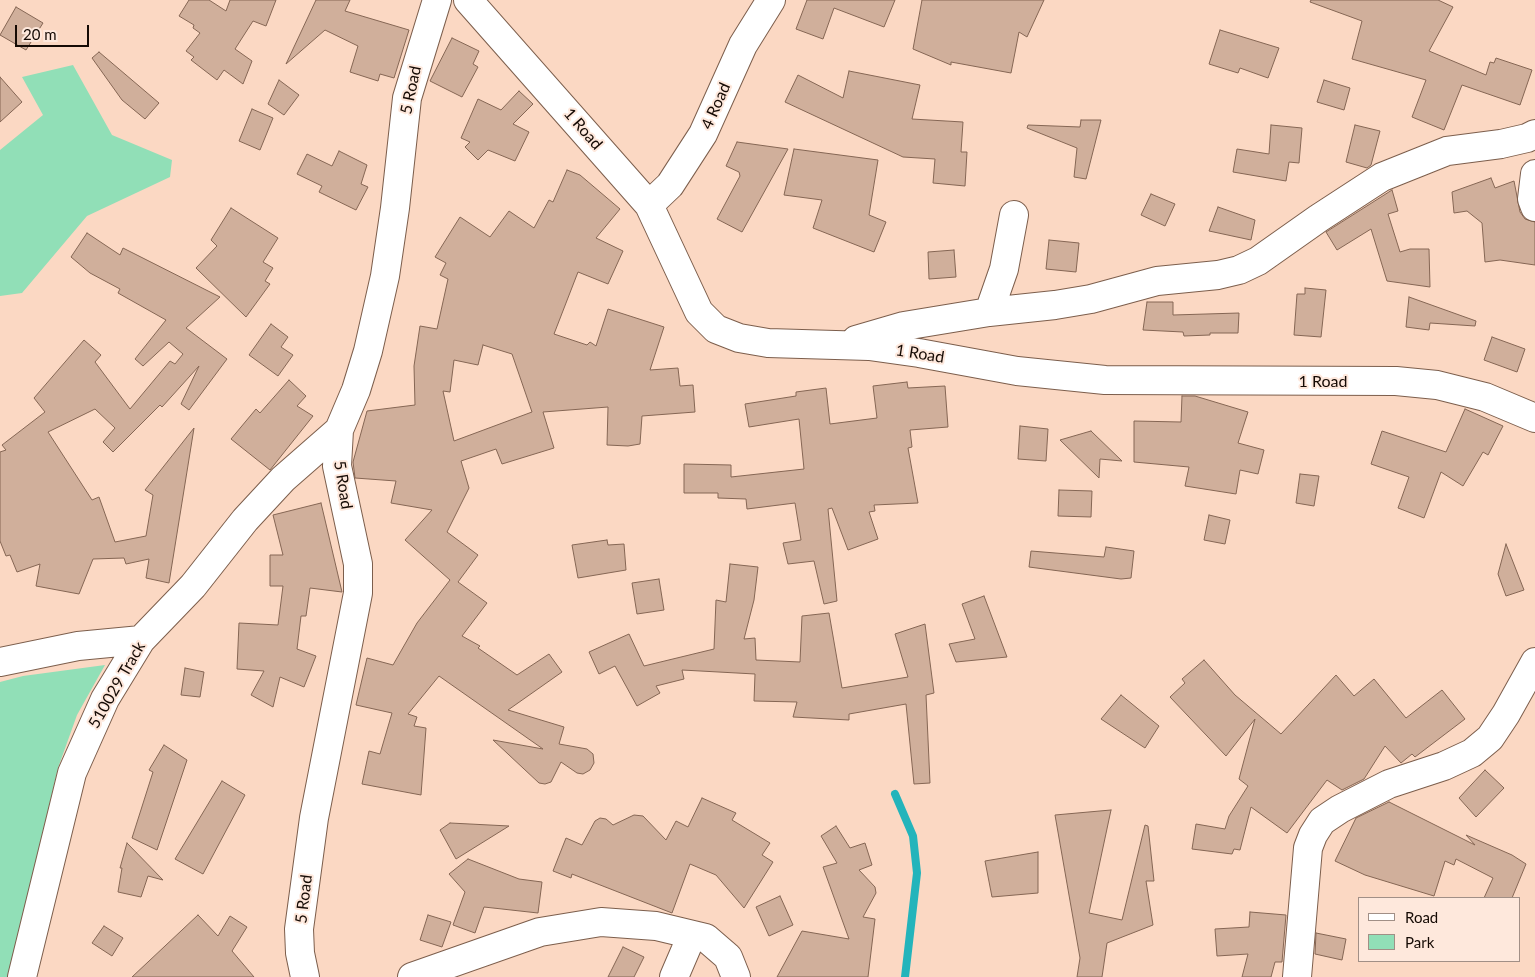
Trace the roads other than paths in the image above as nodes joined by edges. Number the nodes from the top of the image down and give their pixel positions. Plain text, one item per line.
1 (437, 0) edge
2 (468, 0) edge
3 (771, 0) edge
4 (1535, 134) edge
5 (1535, 174) edge
6 (650, 204) junction
7 (1535, 207) edge
8 (1014, 215) dead end
9 (989, 312) junction
10 (838, 345) junction
11 (1535, 418) edge
12 (339, 430) junction
13 (141, 640) junction
14 (0, 662) edge
15 (1535, 662) edge
16 (692, 935) junction
17 (22, 977) edge
18 (305, 977) edge
19 (412, 977) edge
20 (674, 977) edge
21 (736, 977) edge
22 (1297, 977) edge

1 - 12 street, 5 Road
2 - 6 street, 1 Road
3 - 6 street, 4 Road
4 - 9 street
5 - 7 street
6 - 10 street, 1 Road
8 - 9 street
9 - 10 street
10 - 11 street, 1 Road
12 - 13 street, 510029 Track
12 - 18 street, 5 Road
13 - 14 street
13 - 17 street, 510029 Track
15 - 22 street
16 - 19 street
16 - 20 street
16 - 21 street

